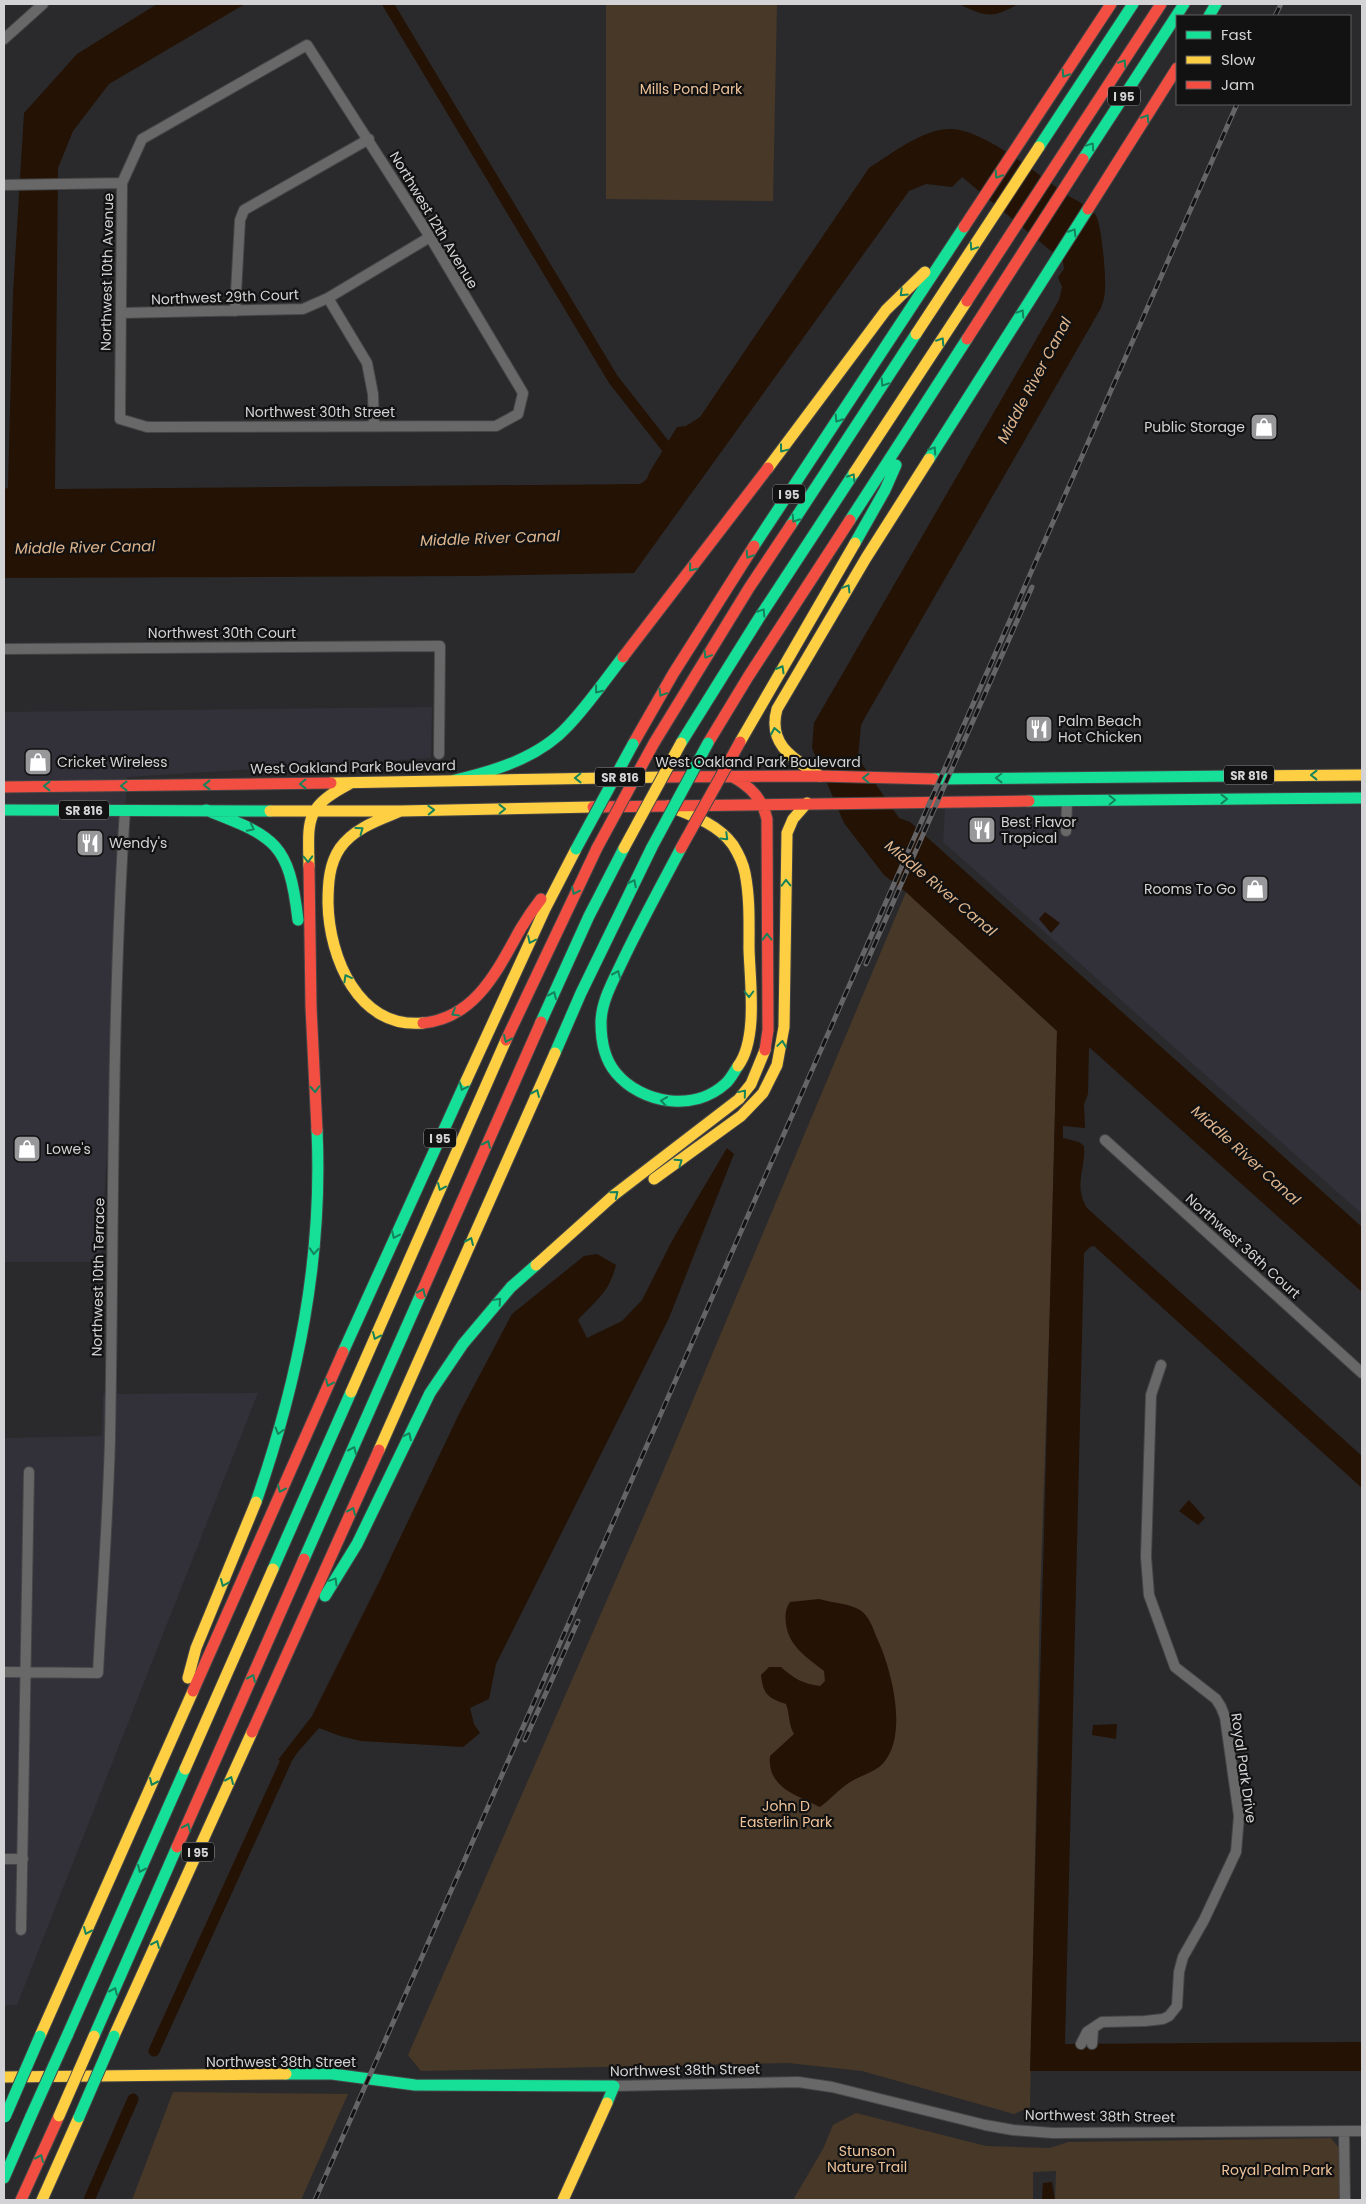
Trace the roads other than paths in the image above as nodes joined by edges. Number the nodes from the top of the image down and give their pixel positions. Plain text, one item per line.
1 (43, 4) edge
2 (1111, 4) edge
3 (1133, 4) edge
4 (1161, 4) edge
5 (1184, 4) edge
6 (1216, 4) edge
7 (1177, 15) edge
8 (1210, 15) edge
9 (1176, 16) edge
10 (4, 37) edge
11 (307, 45) joint
12 (1176, 70) edge
13 (368, 139) junction
14 (122, 183) junction
15 (4, 184) edge
16 (430, 237) junction
17 (951, 247) junction
18 (328, 298) junction
19 (235, 311) junction
20 (121, 313) junction
21 (924, 405) junction
22 (518, 414) joint
23 (120, 419) joint
24 (374, 426) junction
25 (4, 648) edge
26 (439, 754) dead end
27 (1273, 775) junction
28 (1362, 775) edge
29 (732, 776) junction
30 (820, 776) junction
31 (1094, 777) junction
32 (1034, 778) junction
33 (455, 780) junction
34 (351, 783) junction
35 (158, 785) junction
36 (4, 787) edge
37 (1362, 798) edge
38 (1247, 799) junction
39 (1067, 801) junction
40 (807, 803) junction
41 (763, 804) junction
42 (668, 806) junction
43 (4, 810) edge
44 (125, 810) junction
45 (206, 810) junction
46 (312, 811) junction
47 (401, 811) junction
48 (1066, 831) dead end
49 (576, 849) junction
50 (311, 1007) junction
51 (1105, 1140) dead end
52 (553, 1250) junction
53 (444, 1302) junction
54 (1161, 1365) dead end
55 (1362, 1373) edge
56 (360, 1433) junction
57 (29, 1472) dead end
58 (255, 1549) junction
59 (282, 1667) junction
60 (4, 1672) edge
61 (26, 1672) junction
62 (210, 1713) junction
63 (172, 1737) junction
64 (4, 1859) edge
65 (22, 1859) junction
66 (21, 1930) dead end
67 (1087, 2044) dead end
68 (4, 2077) edge
69 (614, 2086) junction
70 (4, 2118) edge
71 (1344, 2131) junction
72 (1362, 2131) edge
73 (4, 2178) edge
74 (22, 2200) edge
75 (42, 2200) edge
76 (563, 2200) edge
77 (1344, 2200) edge

1 - 10 street
2 -> 17 main road, I 95
3 -> 62 main road, bridge
56 -> 4 main road, bridge
7 -> 5 main road, I 95
6 - 8 main road
21 -> 9 main road, I 95
11 - 13 street, Northwest 12th Avenue
11 - 14 street, Northwest 10th Avenue
30 -> 12 main road
13 - 16 street, Northwest 12th Avenue
13 - 19 street
14 - 15 street
14 - 20 street, Northwest 10th Avenue
16 - 18 street, Northwest 29th Court
16 - 22 street, Northwest 12th Avenue
17 -> 33 main road
17 -> 49 main road, I 95, bridge
18 - 19 street, Northwest 29th Court
18 - 24 street
19 - 20 street, Northwest 29th Court
20 - 23 street, Northwest 10th Avenue
42 -> 21 main road, bridge
53 -> 21 main road, I 95, bridge
22 - 24 street, Northwest 30th Street
23 - 24 street, Northwest 30th Street
25 - 26 street, Northwest 30th Court
28 -> 27 main road, West Oakland Park Boulevard / SR 816
27 - 31 main road, West Oakland Park Boulevard / SR 816
27 - 38 main road
29 - 30 main road, West Oakland Park Boulevard / SR 816
29 -> 33 main road, West Oakland Park Boulevard / SR 816
29 - 41 main road
32 -> 30 main road, West Oakland Park Boulevard / SR 816
31 - 32 main road, West Oakland Park Boulevard / SR 816
31 - 39 main road
32 - 39 main road
33 - 34 main road, West Oakland Park Boulevard / SR 816
34 -> 35 main road, West Oakland Park Boulevard / SR 816
34 - 46 main road
35 -> 36 main road, West Oakland Park Boulevard / SR 816
35 - 44 main road
37 - 38 main road, SR 816
39 -> 38 main road, SR 816
39 - 40 main road, SR 816
39 - 48 street
40 - 41 main road, SR 816
52 -> 40 main road
41 - 42 main road, SR 816
52 -> 41 main road
47 -> 42 main road, SR 816
43 - 44 main road, SR 816
44 - 45 main road, SR 816
44 - 61 street, Northwest 10th Terrace
45 - 46 main road, SR 816
45 -> 50 main road
46 - 47 main road, SR 816
46 -> 50 main road
49 -> 47 main road
49 -> 58 main road, I 95
50 -> 63 main road
51 - 55 street, Northwest 36th Court
59 -> 52 main road
53 - 56 main road
59 -> 53 main road, I 95
54 - 67 street, Royal Park Drive
74 -> 56 main road, bridge
57 - 61 street
58 - 62 main road
58 - 63 main road, I 95
75 -> 59 main road, I 95, bridge
60 - 61 street
61 - 65 street
62 -> 73 main road, bridge
63 -> 70 main road, I 95, bridge
64 - 65 street
65 - 66 street
68 - 69 main road, Northwest 38th Street
69 - 71 street, Northwest 38th Street
69 - 76 main road
71 - 72 street, Northwest 38th Street
71 - 77 street

